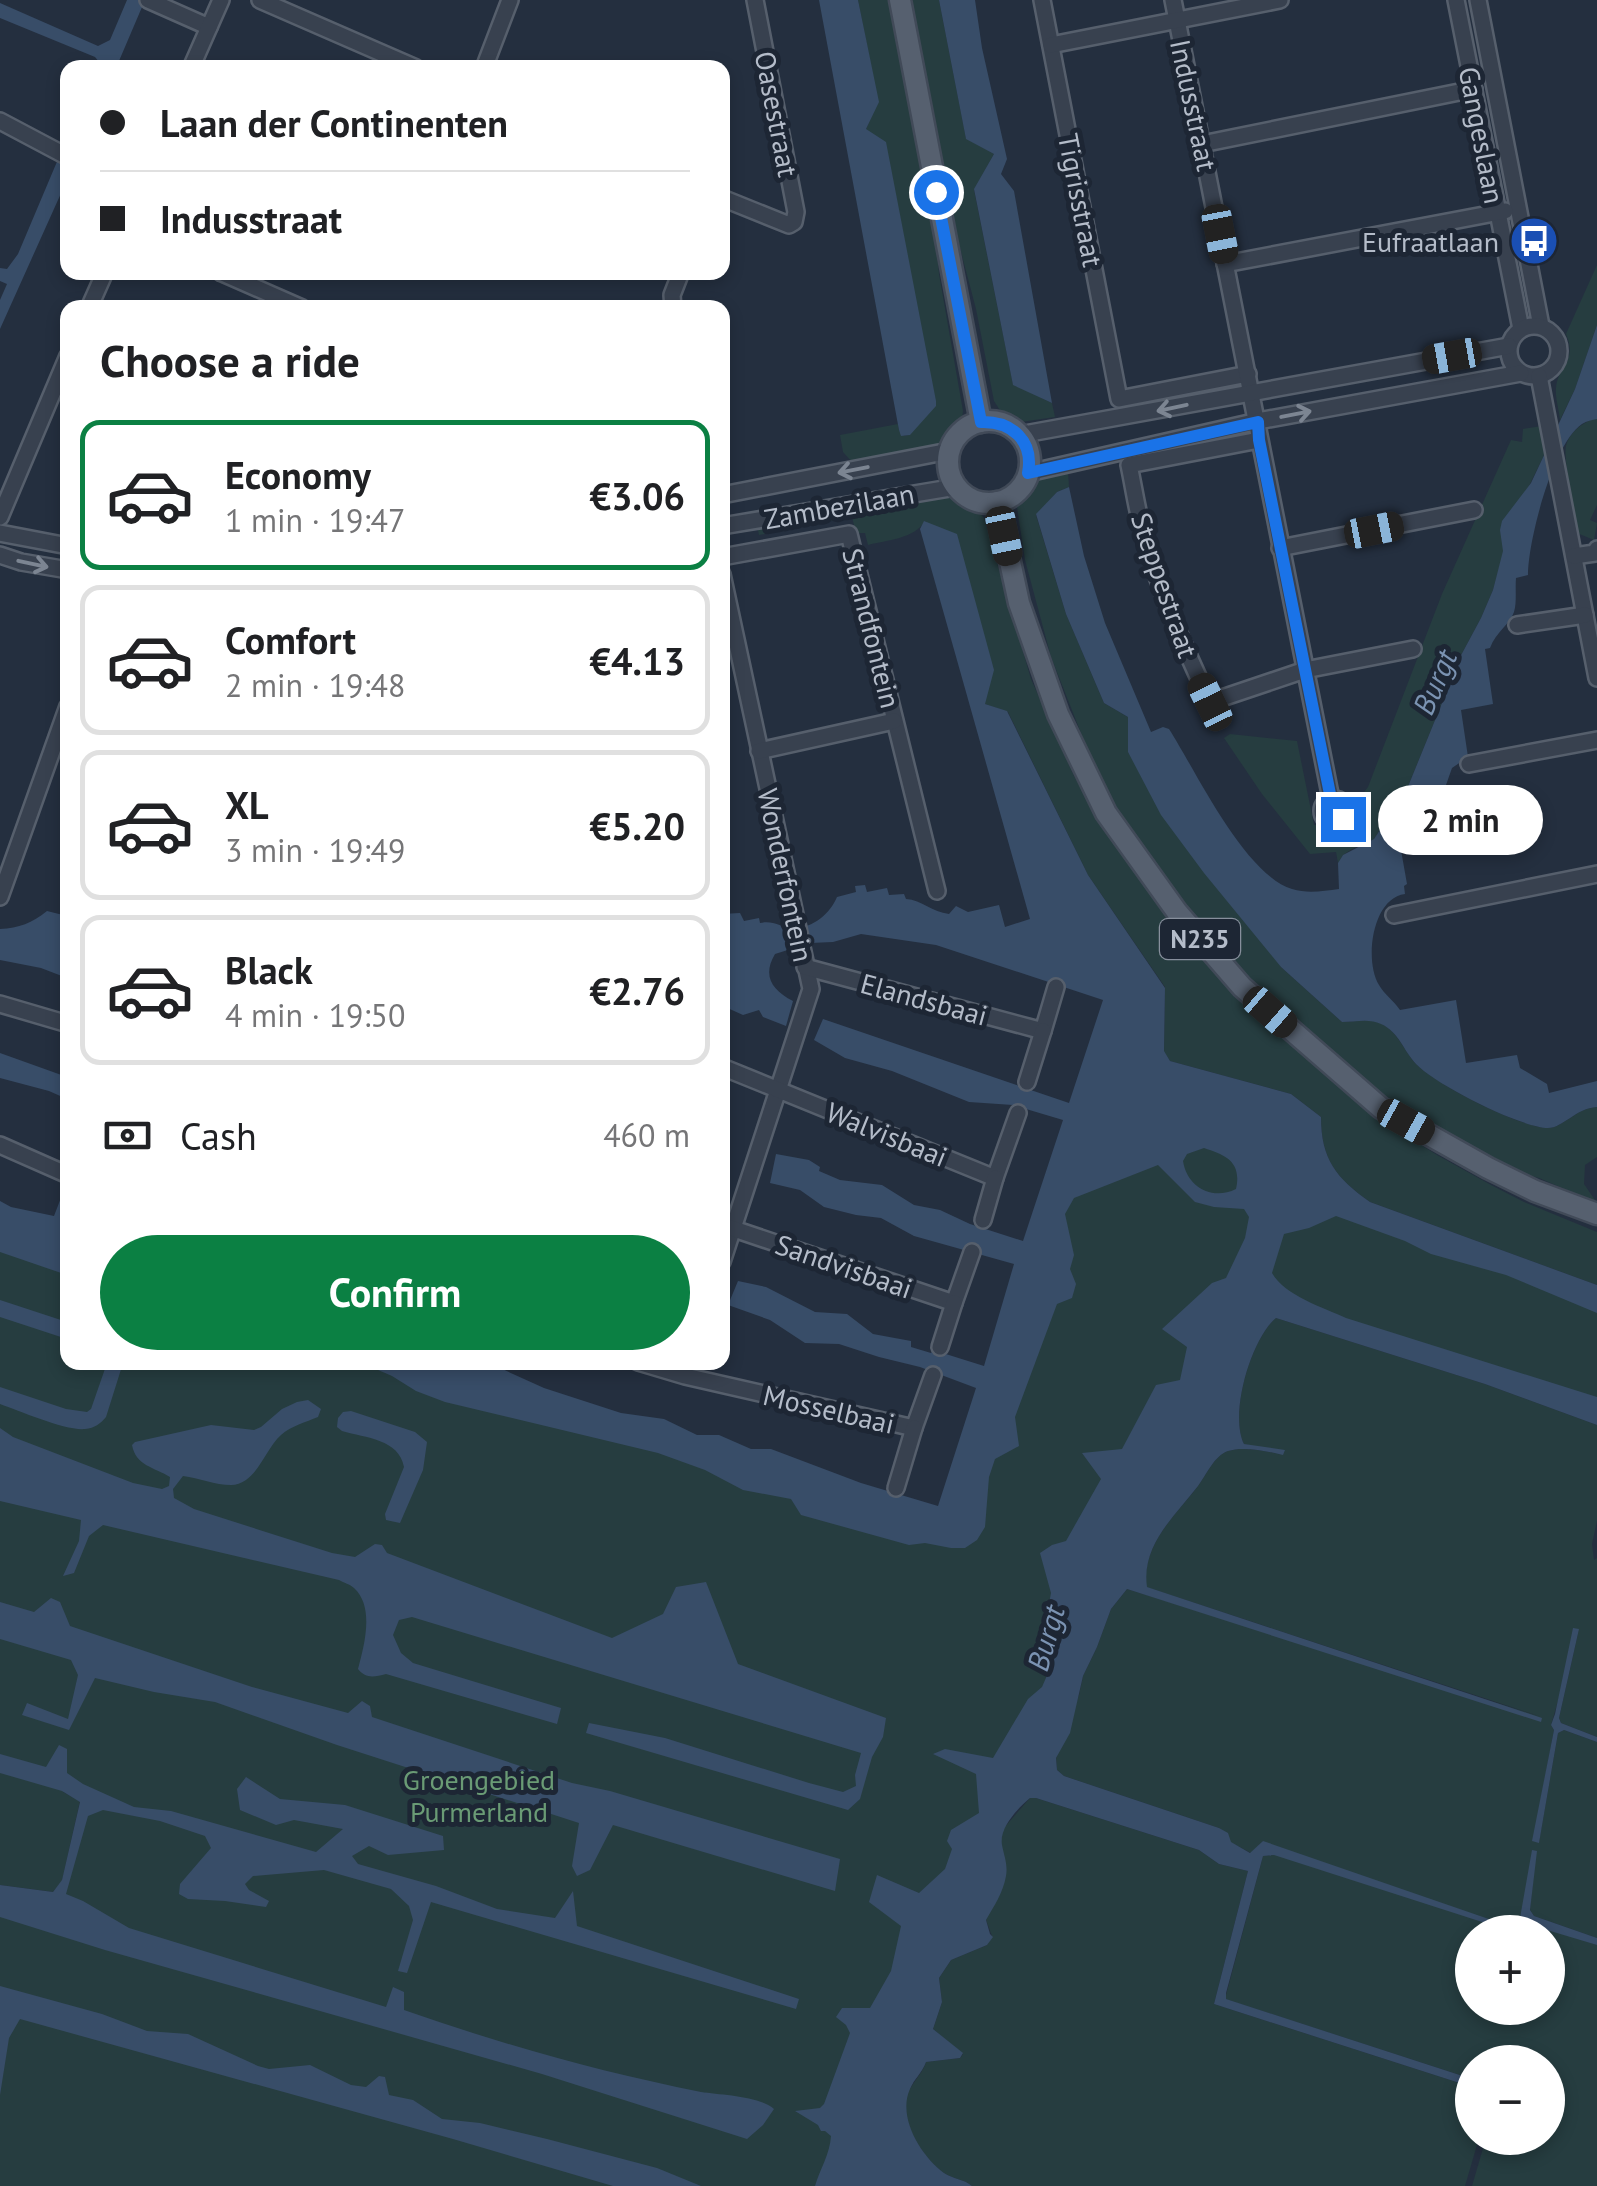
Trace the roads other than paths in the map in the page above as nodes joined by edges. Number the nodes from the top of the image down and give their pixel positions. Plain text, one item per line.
1 (148, 0) edge
2 (221, 0) edge
3 (260, 0) edge
4 (510, 0) edge
5 (756, 0) edge
6 (900, 0) edge
7 (1042, 0) edge
8 (1173, 0) edge
9 (1280, 0) edge
10 (1456, 0) edge
11 (1478, 0) edge
12 (1177, 21) junction
13 (209, 27) junction
14 (1051, 44) junction
15 (195, 60) edge
16 (398, 60) edge
17 (487, 60) edge
18 (1474, 90) junction
19 (1332, 118) junction
20 (2, 127) edge
21 (1335, 137) dead end
22 (1202, 144) junction
23 (60, 152) edge
24 (730, 201) edge
25 (1519, 208) junction
26 (1497, 212) junction
27 (1225, 264) junction
28 (238, 280) edge
29 (284, 300) edge
30 (1541, 326) junction
31 (1522, 329) junction
32 (1509, 346) junction
33 (1521, 373) junction
34 (1248, 374) junction
35 (1539, 376) junction
36 (1252, 392) junction
37 (59, 398) edge
38 (981, 422) junction
39 (1258, 422) junction
40 (1019, 435) junction
41 (1259, 440) junction
42 (949, 451) junction
43 (1028, 473) junction
44 (956, 487) junction
45 (730, 493) edge
46 (997, 502) junction
47 (1474, 510) dead end
48 (0, 517) edge
49 (730, 525) edge
50 (0, 533) edge
51 (849, 534) joint
52 (60, 544) edge
53 (1280, 548) junction
54 (1597, 549) edge
55 (0, 554) edge
56 (730, 556) edge
57 (1574, 556) junction
58 (60, 569) edge
59 (730, 612) edge
60 (1585, 615) junction
61 (1518, 625) dead end
62 (1413, 649) dead end
63 (1594, 649) edge
64 (1305, 670) junction
65 (1597, 678) edge
66 (894, 721) junction
67 (60, 727) edge
68 (1597, 740) edge
69 (759, 751) junction
70 (1469, 764) dead end
71 (1331, 799) dead end
72 (4, 871) edge
73 (1597, 874) edge
74 (938, 890) dead end
75 (0, 897) edge
76 (1394, 915) dead end
77 (805, 967) junction
78 (1056, 987) dead end
79 (0, 1004) edge
80 (60, 1022) edge
81 (1042, 1032) junction
82 (730, 1070) edge
83 (1027, 1082) dead end
84 (778, 1090) junction
85 (1018, 1113) dead end
86 (0, 1144) edge
87 (60, 1171) edge
88 (995, 1178) junction
89 (1597, 1214) edge
90 (983, 1220) dead end
91 (730, 1222) edge
92 (730, 1228) edge
93 (972, 1252) dead end
94 (954, 1303) junction
95 (940, 1347) dead end
96 (692, 1370) edge
97 (933, 1375) dead end
98 (914, 1428) junction
99 (896, 1488) dead end

1 - 13 street
2 - 13 street
3 - 16 street
4 - 17 street
5 - 24 street, Oasestraat
6 - 38 main road
7 - 14 street, Tigrisstraat
8 - 12 street, Indusstraat
9 - 12 street
10 - 18 street, Gangeslaan
11 - 25 street, Gangeslaan
12 - 14 street
12 - 22 street, Indusstraat
13 - 15 street
14 - 34 street, Tigrisstraat
18 - 19 street
18 - 26 street, Gangeslaan
19 - 21 street
19 - 22 street
20 - 23 street
22 - 27 street, Indusstraat
25 - 26 street
25 - 30 street, Gangeslaan
26 - 27 street
26 - 31 street, Gangeslaan
27 - 34 street, Indusstraat
28 - 29 street
30 - 31 street
30 - 35 street
31 - 32 street
32 - 33 street
32 - 36 street
33 - 35 street
39 -> 33 street
34 - 36 street, Indusstraat
35 - 57 street
36 - 39 street, Indusstraat
36 -> 40 street
37 - 48 street
38 - 40 main road
38 - 42 main road
39 - 41 street, Indusstraat
39 - 43 street
40 - 43 main road
41 - 53 street, Indusstraat
41 - 64 street, Steppestraat
42 - 44 main road
42 -> 45 street, Zambezilaan
43 - 46 main road
44 - 46 main road
44 - 49 street, Zambezilaan
46 - 89 main road, N235
47 - 53 street
50 - 52 street
51 - 56 street, Zambezilaan
51 - 66 street, Strandfontein
53 - 64 street, Indusstraat
54 - 57 street
55 -> 58 street
57 - 60 street
59 - 69 street, Wonderfontein
60 - 61 street
60 - 63 street
62 - 64 street
63 - 65 street
64 - 71 street, Indusstraat
66 - 69 street, Strandfontein
66 - 74 street, Strandfontein
67 - 72 street
68 - 70 street
69 - 77 street, Wonderfontein
72 - 75 street
73 - 76 street
77 - 81 street, Elandsbaai
77 - 84 street, Wonderfontein
78 - 81 street
79 - 80 street
81 - 83 street
82 - 84 street, Walvisbaai
84 - 88 street, Walvisbaai
84 - 91 street, Wonderfontein
85 - 88 street
86 - 87 street
88 - 90 street
92 - 94 street, Sandvisbaai
93 - 94 street
94 - 95 street
96 - 98 street, Mosselbaai
97 - 98 street, Mosselbaai
98 - 99 street, Mosselbaai

